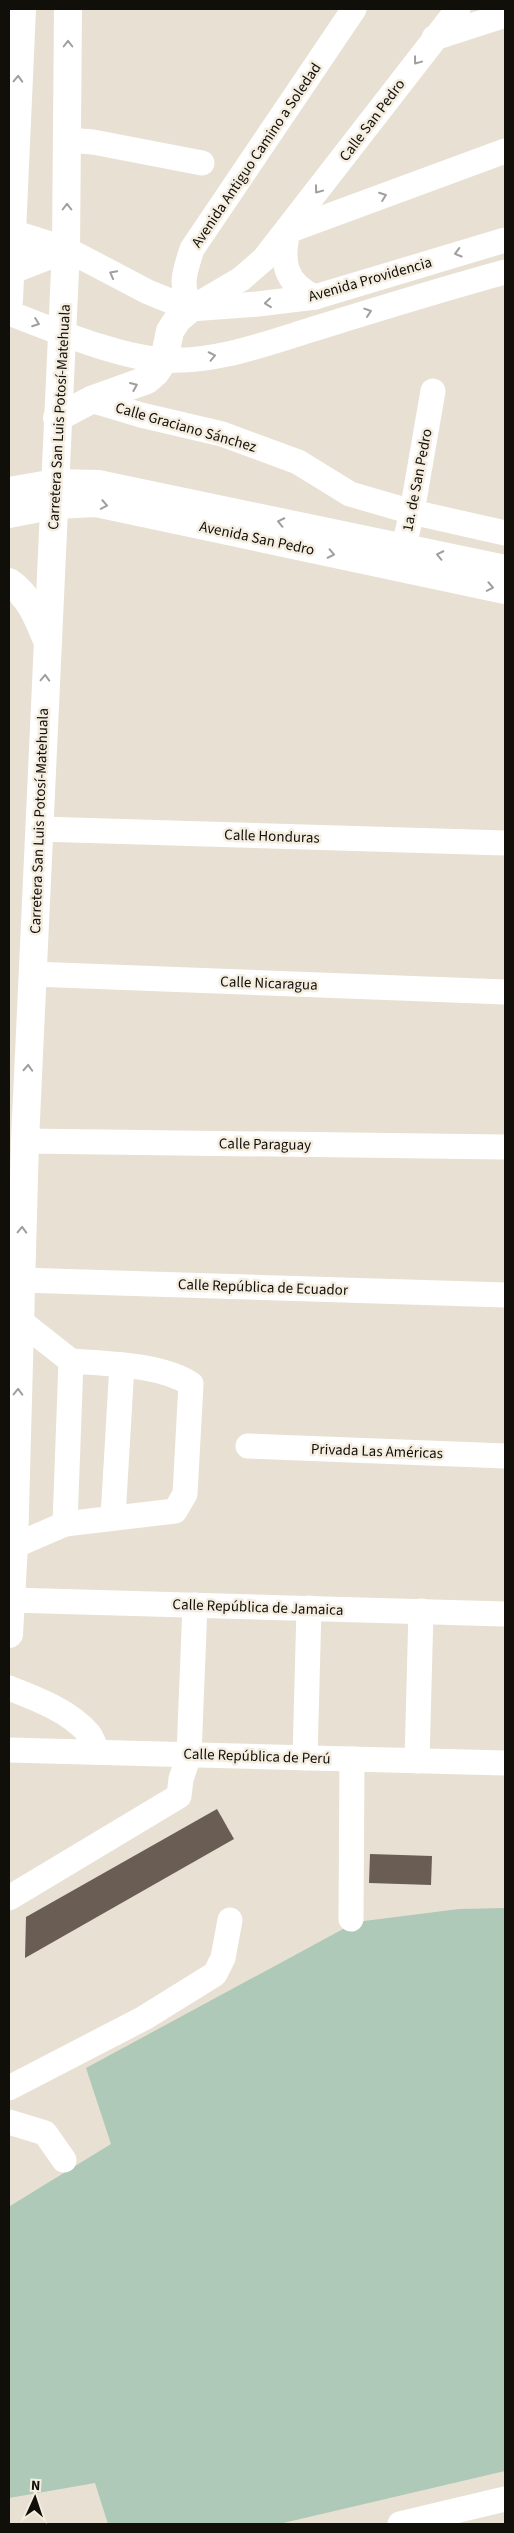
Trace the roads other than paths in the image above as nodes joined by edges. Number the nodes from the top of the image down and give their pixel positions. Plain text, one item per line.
1 (22, 9) edge
2 (354, 9) edge
3 (458, 9) edge
4 (69, 12) edge
5 (505, 15) edge
6 (434, 38) junction
7 (67, 140) junction
8 (505, 150) edge
9 (202, 163) dead end
10 (10, 214) edge
11 (288, 231) junction
12 (505, 240) edge
13 (66, 249) junction
14 (9, 271) edge
15 (505, 272) edge
16 (387, 275) junction
17 (315, 297) junction
18 (9, 300) edge
19 (396, 303) junction
20 (190, 309) junction
21 (9, 313) edge
22 (63, 333) junction
23 (164, 360) junction
24 (433, 391) dead end
25 (91, 400) junction
26 (57, 418) junction
27 (9, 491) edge
28 (55, 494) junction
29 (412, 512) junction
30 (9, 514) edge
31 (505, 533) edge
32 (401, 558) junction
33 (505, 568) edge
34 (9, 582) edge
35 (505, 590) edge
36 (47, 639) junction
37 (39, 829) junction
38 (505, 843) edge
39 (32, 974) junction
40 (505, 992) edge
41 (25, 1142) junction
42 (505, 1148) edge
43 (20, 1280) junction
44 (505, 1295) edge
45 (20, 1320) junction
46 (71, 1361) junction
47 (122, 1365) junction
48 (248, 1446) dead end
49 (505, 1456) edge
50 (113, 1517) junction
51 (65, 1524) junction
52 (14, 1546) junction
53 (10, 1600) junction
54 (194, 1605) junction
55 (309, 1608) junction
56 (421, 1612) junction
57 (505, 1614) edge
58 (9, 1634) edge
59 (9, 1688) edge
60 (9, 1750) edge
61 (97, 1752) junction
62 (189, 1755) junction
63 (305, 1758) junction
64 (352, 1759) junction
65 (418, 1761) junction
66 (505, 1763) edge
67 (9, 1898) edge
68 (230, 1920) dead end
69 (350, 1920) dead end
70 (9, 2088) edge
71 (9, 2122) edge
72 (64, 2160) dead end
73 (505, 2498) edge
74 (400, 2524) edge

10 -> 1 main road
2 - 20 street, Avenida Antiguo Camino a Soledad
3 - 6 street, Calle San Pedro
7 -> 4 main road, Carretera San Luis Potosí-Matehuala
5 - 6 street
6 -> 11 street, Calle San Pedro
7 - 9 street
13 -> 7 main road, Carretera San Luis Potosí-Matehuala
11 -> 8 street, Calle San Pedro
10 - 13 street, Avenida Providencia
10 - 18 main road
11 - 17 street
11 - 20 street, Calle San Pedro
12 -> 16 street, Avenida Providencia
13 - 14 main road
20 -> 13 street, Avenida Providencia
13 - 22 main road, Carretera San Luis Potosí-Matehuala
15 - 19 street, Avenida Providencia
16 - 17 street, Avenida Providencia
16 - 19 street
17 -> 20 street, Avenida Providencia
23 -> 19 street, Avenida Providencia
20 - 23 main road
21 -> 22 street, Avenida Providencia
22 - 23 street, Avenida Providencia
22 - 26 main road, Carretera San Luis Potosí-Matehuala
25 -> 23 main road
24 - 29 street, 1a. de San Pedro
25 - 26 main road
25 - 29 street, Calle Graciano Sánchez
26 - 28 main road, Carretera San Luis Potosí-Matehuala
27 - 28 main road, Avenida San Pedro
28 - 30 main road, Avenida San Pedro
28 - 32 main road, Avenida San Pedro
28 - 36 main road, Carretera San Luis Potosí-Matehuala
29 - 31 street, Calle Graciano Sánchez
29 - 32 street, 1a. de San Pedro
33 -> 32 main road, Avenida San Pedro
32 -> 35 main road, Avenida San Pedro
34 - 36 main road
37 -> 36 main road, Carretera San Luis Potosí-Matehuala
37 - 38 street, Calle Honduras
37 - 39 main road, Carretera San Luis Potosí-Matehuala
39 - 40 street, Calle Nicaragua
41 -> 39 main road, Carretera San Luis Potosí-Matehuala
41 - 42 street, Calle Paraguay
43 -> 41 main road, Carretera San Luis Potosí-Matehuala
43 - 44 street, Calle República de Ecuador
43 - 45 main road, Carretera San Luis Potosí-Matehuala
45 - 46 street
52 -> 45 main road, Carretera San Luis Potosí-Matehuala
46 - 47 street
46 - 51 street
47 - 50 street
47 - 50 street
48 - 49 street, Privada Las Américas
50 - 51 street
51 - 52 street
52 - 53 main road, Carretera San Luis Potosí-Matehuala
53 - 54 street, Calle República de Jamaica
53 - 58 main road, Carretera San Luis Potosí-Matehuala
54 - 55 street, Calle República de Jamaica
54 - 62 street
55 - 56 street, Calle República de Jamaica
55 - 63 street
56 - 57 street, Calle República de Jamaica
56 - 65 street
59 - 61 street
60 - 61 street, Calle República de Perú
61 - 62 street, Calle República de Perú
62 - 63 street, Calle República de Perú
62 - 67 street
63 - 64 street, Calle República de Perú
64 - 65 street, Calle República de Perú
64 - 69 street
65 - 66 street, Calle República de Perú
68 - 70 street
71 - 72 street
73 - 74 street

